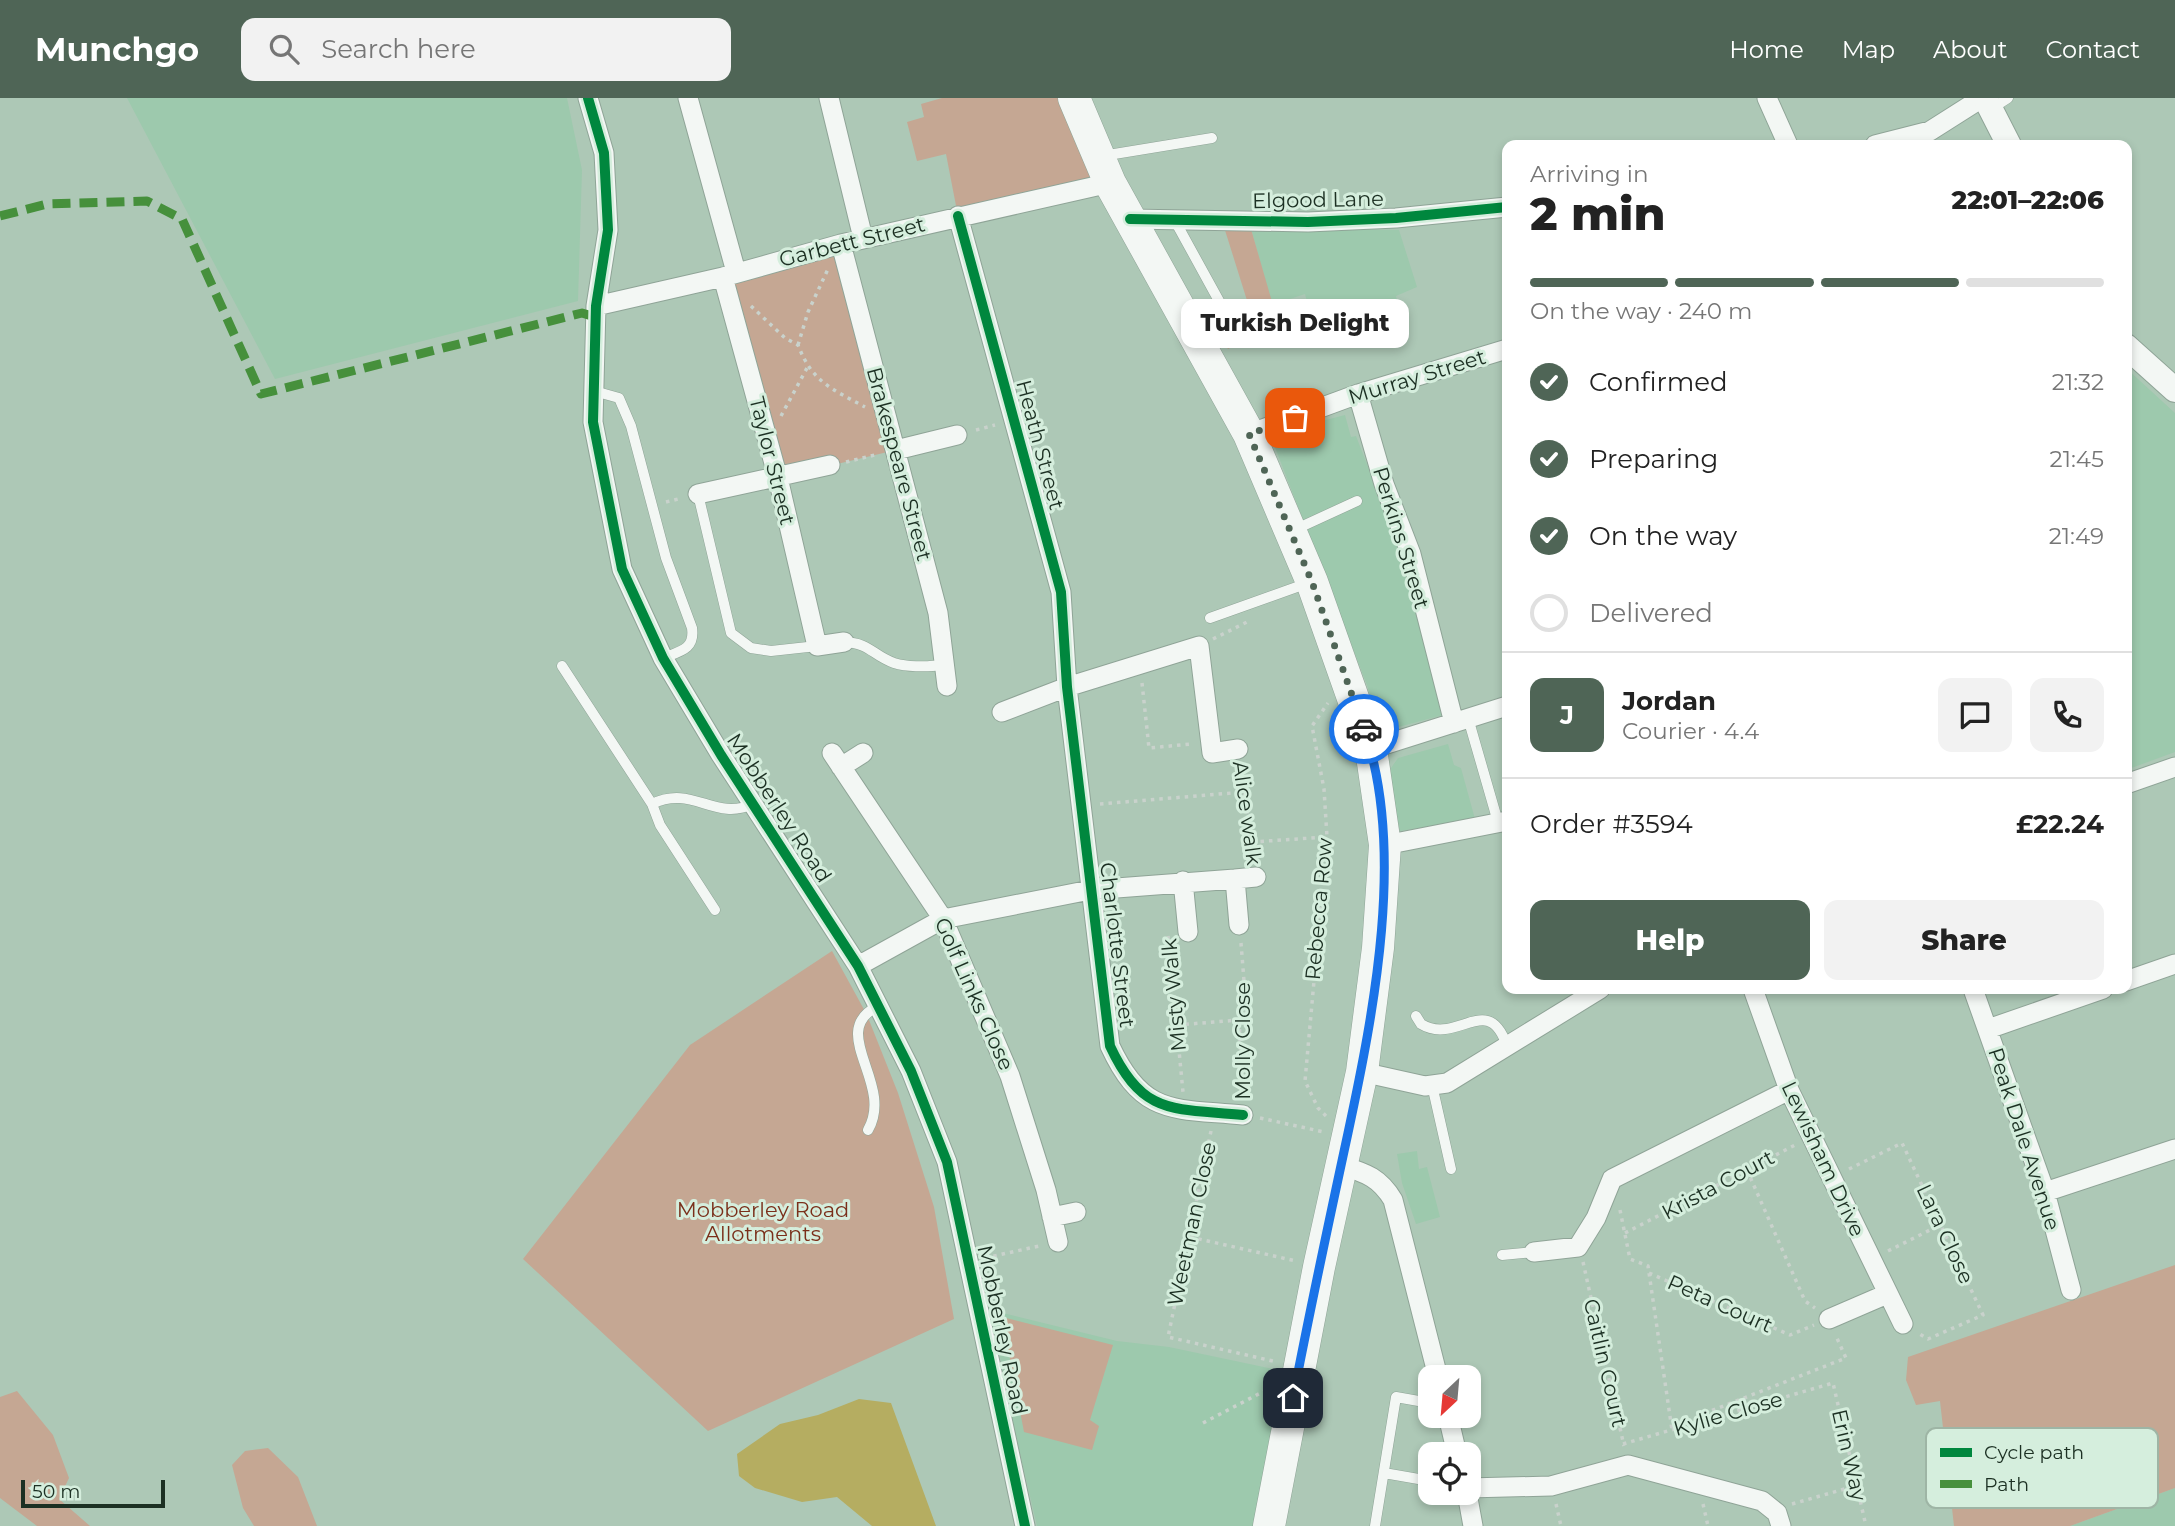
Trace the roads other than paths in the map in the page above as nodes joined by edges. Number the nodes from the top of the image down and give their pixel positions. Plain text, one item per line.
1 (588, 98) edge
2 (688, 98) edge
3 (829, 98) edge
4 (1074, 98) edge
5 (1766, 98) edge
6 (1991, 101) edge
7 (1212, 138) dead end
8 (1786, 140) edge
9 (1895, 140) edge
10 (2007, 140) edge
11 (1104, 170) junction
12 (1502, 207) edge
13 (958, 216) junction
14 (1130, 219) junction
15 (1174, 219) junction
16 (863, 238) junction
17 (841, 244) junction
18 (729, 275) junction
19 (596, 306) junction
20 (1194, 335) junction
21 (1502, 351) edge
22 (2132, 351) edge
23 (2175, 390) edge
24 (594, 391) junction
25 (1358, 394) junction
26 (1249, 434) junction
27 (957, 435) road end
28 (896, 450) junction
29 (830, 465) road end
30 (778, 478) junction
31 (698, 494) joint
32 (1357, 501) dead end
33 (1290, 532) junction
34 (1312, 582) junction
35 (1210, 618) dead end
36 (844, 642) joint
37 (817, 646) junction
38 (663, 658) junction
39 (945, 664) junction
40 (562, 666) dead end
41 (947, 686) dead end
42 (1067, 687) junction
43 (1502, 708) edge
44 (1002, 712) dead end
45 (1461, 720) junction
46 (1371, 749) junction
47 (1238, 750) road end
48 (863, 753) dead end
49 (2175, 767) edge
50 (2132, 782) edge
51 (652, 804) junction
52 (752, 804) junction
53 (1502, 820) edge
54 (1502, 822) edge
55 (1385, 845) junction
56 (1256, 877) road end
57 (1235, 879) junction
58 (1183, 881) junction
59 (1090, 890) junction
60 (715, 911) dead end
61 (943, 919) junction
62 (1239, 925) road end
63 (1188, 932) dead end
64 (2175, 964) edge
65 (858, 966) junction
66 (2132, 979) edge
67 (1592, 994) edge
68 (1755, 994) edge
69 (1975, 994) edge
70 (2088, 994) edge
71 (878, 1006) junction
72 (1416, 1016) dead end
73 (1987, 1029) junction
74 (1507, 1046) junction
75 (1362, 1072) junction
76 (1432, 1085) junction
77 (1789, 1090) junction
78 (1243, 1115) road end
79 (868, 1130) dead end
80 (2175, 1149) edge
81 (1345, 1151) junction
82 (1451, 1169) dead end
83 (2045, 1192) junction
84 (1076, 1212) dead end
85 (1052, 1217) junction
86 (1058, 1242) road end
87 (1534, 1252) joint
88 (1502, 1255) dead end
89 (2071, 1290) dead end
90 (1887, 1294) junction
91 (1829, 1319) road end
92 (1903, 1324) road end
93 (1435, 1365) edge
94 (1418, 1401) edge
95 (1384, 1473) junction
96 (1418, 1479) edge
97 (1481, 1489) edge
98 (1470, 1505) edge
99 (1777, 1518) edge
100 (1025, 1526) edge
101 (1269, 1526) edge
102 (1375, 1526) edge
103 (1473, 1526) edge

1 - 19 street, Mobberley Road
2 - 18 street, Taylor Street
3 - 16 street
4 - 11 main road
5 - 8 street
6 - 9 street
6 - 10 street
7 - 11 lane
11 - 13 street, Garbett Street
11 - 14 main road
12 - 15 street, Elgood Lane
13 - 16 street, Garbett Street
13 - 42 street, Heath Street
14 - 15 street, Elgood Lane
14 - 20 main road
15 - 20 lane
16 - 17 street, Garbett Street
17 - 18 street, Garbett Street
17 - 28 street, Brakespeare Street
18 - 19 street, Garbett Street
18 - 30 street, Taylor Street
19 - 24 street, Mobberley Road
20 - 26 main road
21 - 25 street, Murray Street
22 - 23 street
24 - 38 street, Mobberley Road
24 - 38 lane
25 - 26 street, Murray Street
25 - 45 street, Perkins Street
26 - 33 main road
27 - 28 street
28 - 39 street, Brakespeare Street
29 - 30 street
30 - 31 street
30 - 37 street, Taylor Street
31 - 37 lane
32 - 33 lane
33 - 34 main road
34 - 35 lane
34 - 46 main road
36 - 37 street
36 - 39 lane
38 - 52 street, Mobberley Road
39 - 41 street, Brakespeare Street
40 - 51 lane
42 - 44 street
42 - 47 street
42 - 59 street, Charlotte Street
43 - 45 street
45 - 46 street
45 - 53 lane
46 - 55 main road
48 - 61 street, Golf Links Close
49 - 50 street
51 - 52 lane
51 - 60 lane
52 - 65 street, Mobberley Road
54 - 55 street
55 - 75 main road
56 - 57 street
57 - 58 street
57 - 62 street
58 - 59 street
58 - 63 street
59 - 61 street
59 - 78 street, Charlotte Street
61 - 65 street
61 - 85 street, Golf Links Close
64 - 66 street
65 - 71 street, Mobberley Road
67 - 74 street
68 - 77 street, Lewisham Drive
69 - 73 street, Peak Dale Avenue
70 - 73 street
71 - 79 lane
71 - 100 street, Mobberley Road
72 - 74 lane
73 - 83 street, Peak Dale Avenue
74 - 76 street
75 - 76 street
75 - 81 main road
76 - 82 lane
77 - 87 street
77 - 90 street, Lewisham Drive
80 - 83 street
81 - 93 street
81 - 101 main road
83 - 89 street, Peak Dale Avenue
84 - 85 street
85 - 86 street, Golf Links Close
87 - 88 lane
90 - 91 street
90 - 92 street, Lewisham Drive
94 - 95 lane
95 - 96 lane
95 - 102 lane
97 - 99 street
98 - 103 street

